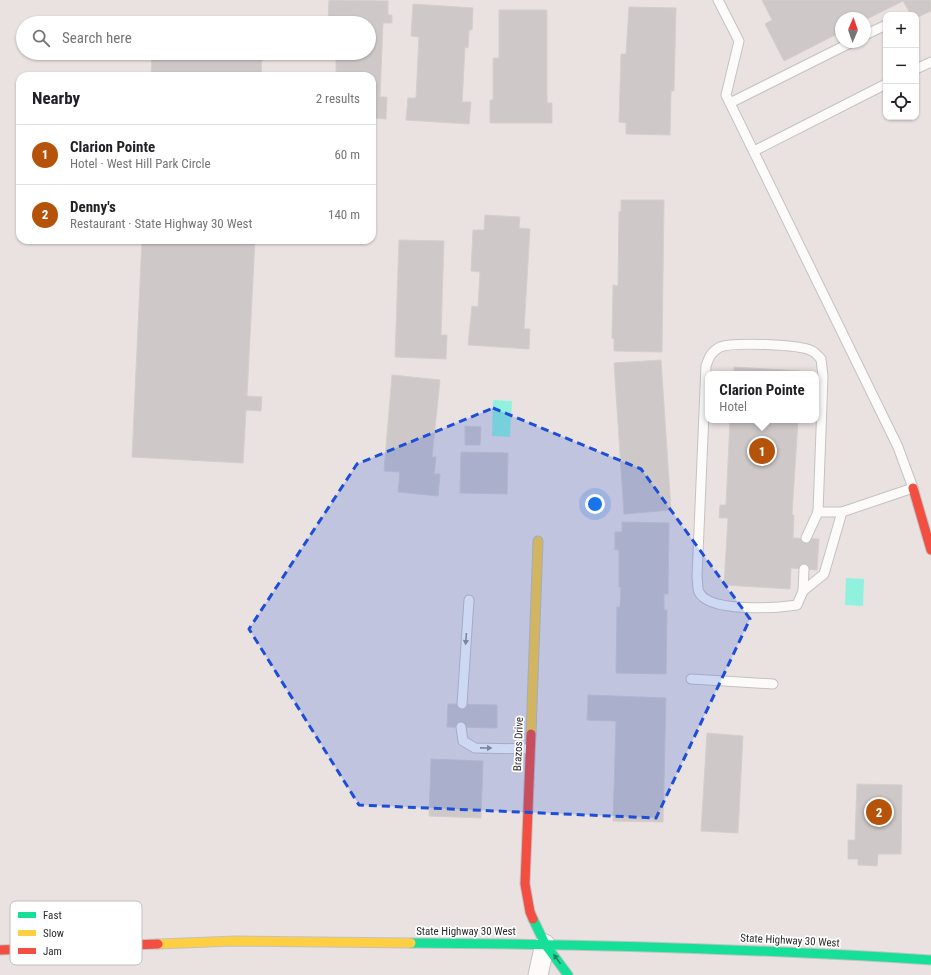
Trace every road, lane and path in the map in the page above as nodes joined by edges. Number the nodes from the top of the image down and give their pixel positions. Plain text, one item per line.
1 (718, 0) edge
2 (883, 26) edge
3 (871, 32) edge
4 (840, 48) edge
5 (931, 62) edge
6 (919, 66) edge
7 (883, 86) edge
8 (730, 103) junction
9 (754, 151) junction
10 (706, 371) edge
11 (705, 389) edge
12 (913, 488) junction
13 (818, 512) junction
14 (842, 512) junction
15 (806, 538) dead end
16 (930, 540) edge
17 (538, 542) dead end
18 (931, 550) edge
19 (804, 569) dead end
20 (803, 591) junction
21 (468, 600) dead end
22 (691, 679) dead end
23 (773, 684) dead end
24 (462, 704) dead end
25 (461, 727) dead end
26 (530, 749) junction
27 (546, 944) junction
28 (142, 945) edge
29 (0, 950) edge
30 (10, 950) edge
31 (931, 960) edge
32 (538, 975) edge
33 (568, 975) edge

1 - 8 lane
2 - 3 lane
4 - 8 lane
5 - 6 lane
7 - 9 lane
8 - 9 lane
9 - 12 lane
10 - 13 lane
11 - 20 lane
12 - 14 lane
12 - 16 main road
13 - 14 lane
13 - 15 lane
14 - 20 lane
16 - 18 main road
17 - 26 main road, Brazos Drive
19 - 20 lane
21 -> 24 lane
22 - 23 lane
25 -> 26 lane
26 - 27 main road, Brazos Drive
27 - 28 main road, State Highway 30 West
27 - 31 main road, State Highway 30 West
27 - 32 street
33 -> 27 main road, Brazos Drive
29 - 30 main road, State Highway 30 West

